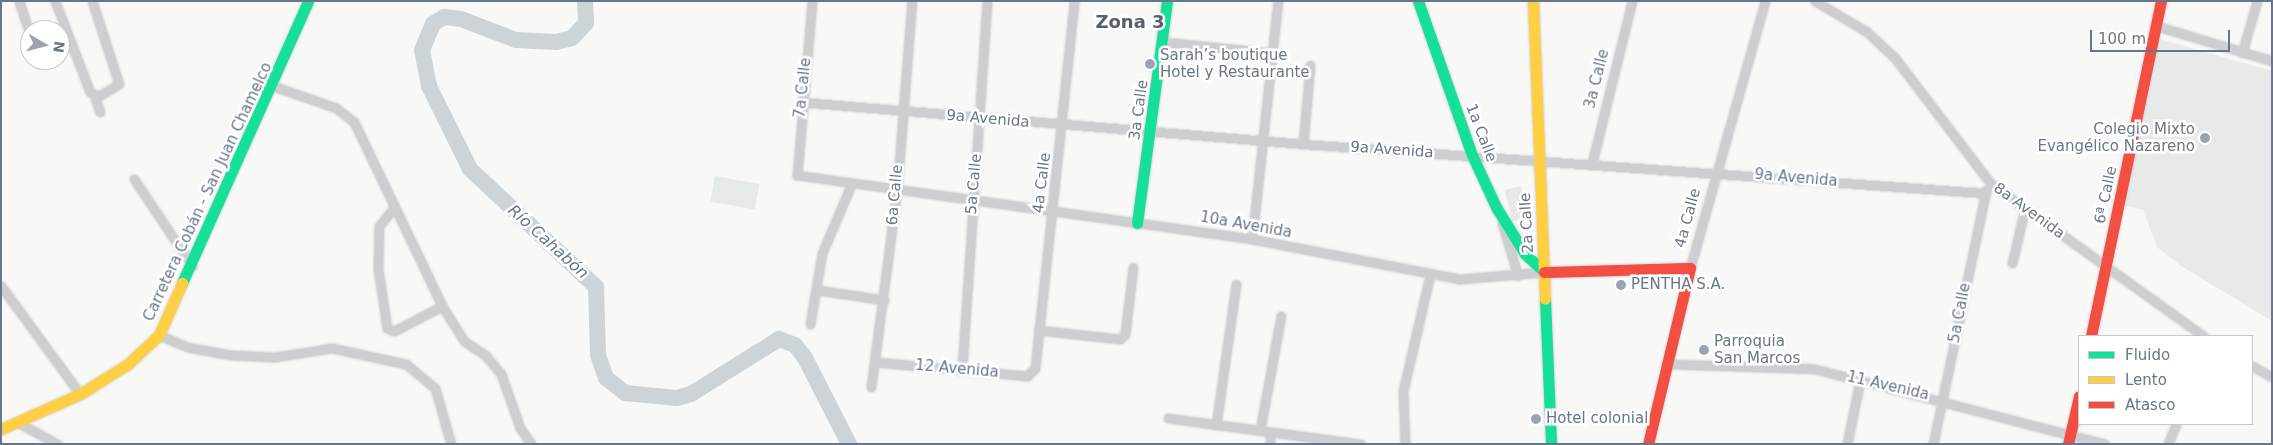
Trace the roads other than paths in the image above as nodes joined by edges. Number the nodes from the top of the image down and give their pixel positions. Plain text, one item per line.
1 (19, 1) edge
2 (55, 1) edge
3 (92, 1) edge
4 (308, 1) edge
5 (812, 1) edge
6 (912, 1) edge
7 (987, 1) edge
8 (1074, 1) edge
9 (1167, 1) edge
10 (1278, 1) edge
11 (1418, 1) edge
12 (1533, 1) edge
13 (1632, 1) edge
14 (1765, 1) edge
15 (1815, 1) edge
16 (2162, 1) edge
17 (2257, 1) edge
18 (25, 20) edge
19 (2157, 26) junction
20 (1164, 42) junction
21 (1272, 53) junction
22 (2242, 53) junction
23 (2272, 61) edge
24 (1310, 65) dead end
25 (274, 86) junction
26 (94, 95) junction
27 (801, 102) junction
28 (901, 110) junction
29 (100, 112) dead end
30 (979, 118) junction
31 (1065, 125) junction
32 (1152, 131) junction
33 (1263, 141) junction
34 (1303, 144) junction
35 (1472, 155) junction
36 (1538, 161) junction
37 (1592, 163) junction
38 (1716, 172) junction
39 (797, 174) joint
40 (134, 179) dead end
41 (852, 183) junction
42 (1991, 184) junction
43 (897, 190) junction
44 (1983, 193) junction
45 (972, 200) junction
46 (2024, 208) junction
47 (393, 209) junction
48 (1054, 211) junction
49 (1499, 214) junction
50 (1137, 223) junction
51 (1252, 239) junction
52 (2012, 263) dead end
53 (2106, 265) junction
54 (192, 266) junction
55 (1133, 267) dead end
56 (1690, 268) junction
57 (1544, 272) junction
58 (1430, 276) junction
59 (1518, 276) junction
60 (1236, 284) dead end
61 (1, 286) edge
62 (817, 290) junction
63 (884, 300) junction
64 (442, 306) junction
65 (1280, 316) dead end
66 (810, 324) dead end
67 (1038, 330) junction
68 (159, 335) junction
69 (2091, 335) edge
70 (2202, 335) edge
71 (876, 362) junction
72 (1667, 364) junction
73 (2253, 367) edge
74 (962, 368) junction
75 (1035, 368) joint
76 (2272, 377) edge
77 (1860, 380) junction
78 (871, 387) dead end
79 (80, 394) junction
80 (1944, 399) junction
81 (2078, 400) edge
82 (1168, 418) dead end
83 (17, 422) junction
84 (1216, 425) junction
85 (2176, 425) edge
86 (1, 429) edge
87 (1265, 431) junction
88 (2069, 440) edge
89 (56, 444) edge
90 (451, 444) edge
91 (531, 444) edge
92 (1270, 444) edge
93 (1360, 444) edge
94 (1405, 444) edge
95 (1551, 444) edge
96 (1648, 444) edge
97 (1847, 444) edge
98 (1934, 444) edge
99 (2104, 444) edge
100 (2168, 444) edge

1 - 18 street
2 - 26 street
3 - 26 street
4 - 25 main road, Carretera Cobán - San Juan Chamelco
5 - 27 street, 7a Calle
6 - 28 street, 6a Calle
7 - 30 street, 5a Calle
8 - 31 street, 4a Calle
9 - 20 main road, 3a Calle
10 - 21 street
11 - 35 main road, 1a Calle
12 - 36 main road, 2a Calle
13 - 37 street, 3a Calle
14 - 38 street, 4a Calle
15 - 42 street, 8a Avenida
16 - 19 main road, 6ª Calle
17 - 22 street
19 - 22 street
19 - 53 main road, 6ª Calle
20 - 21 street
20 - 32 main road, 3a Calle
21 - 33 street
22 - 23 street
24 - 34 street
25 - 47 street
25 - 54 main road, Carretera Cobán - San Juan Chamelco
26 - 29 street
27 - 28 street, 9a Avenida
27 - 39 street, 7a Calle
28 - 30 street, 9a Avenida
28 - 43 street, 6a Calle
30 - 31 street, 9a Avenida
30 - 45 street, 5a Calle
31 - 32 street, 9a Avenida
31 - 48 street, 4a Calle
32 - 33 street, 9a Avenida
32 - 50 main road, 3a Calle
33 - 34 street, 9a Avenida
33 - 51 street
34 - 35 street, 9a Avenida
35 - 36 street, 9a Avenida
35 - 49 main road, 1a Calle
36 - 37 street, 9a Avenida
36 - 57 main road, 2a Calle
37 - 38 street, 9a Avenida
38 - 44 street, 9a Avenida
38 - 56 street, 4a Calle
39 - 41 street, 10a Avenida
40 - 54 street
41 - 43 street, 10a Avenida
41 - 62 street
42 - 44 street
42 - 46 street, 8a Avenida
43 - 45 street, 10a Avenida
43 - 63 street, 6a Calle
44 - 80 street, 5a Calle
45 - 48 street, 10a Avenida
45 - 74 street, 5a Calle
46 - 52 street
46 - 53 street, 8a Avenida
47 - 64 street
47 - 64 street
48 - 50 street, 10a Avenida
48 - 67 street, 4a Calle
49 - 57 main road
49 - 59 street, 1a Calle
50 - 51 street, 10a Avenida
51 - 58 street, 10a Avenida
53 - 69 main road, 6ª Calle
53 - 70 street, 8a Avenida
54 - 68 main road, Carretera Cobán - San Juan Chamelco
55 - 67 street
56 - 57 main road, 10a Avenida
56 - 72 main road, 4a Calle
57 - 59 street, 10a Avenida
57 - 95 main road, 2a Calle
58 - 59 street, 10a Avenida
58 - 94 street
60 - 84 street
61 - 79 street
62 - 63 street
62 - 66 street
63 - 71 street, 6a Calle
64 - 91 street
65 - 87 street
67 - 75 street, 4a Calle
68 - 79 main road, Carretera Cobán - San Juan Chamelco
68 - 90 street
71 - 74 street, 12 Avenida
71 - 78 street, 6a Calle
72 - 77 street, 11 Avenida
72 - 96 main road, 4a Calle
73 - 76 street
74 - 75 street, 12 Avenida
77 - 80 street, 11 Avenida
77 - 97 street
79 - 83 main road, Carretera Cobán - San Juan Chamelco
80 - 88 street, 11 Avenida
80 - 98 street, 5a Calle
81 - 88 main road
82 - 84 street
83 - 86 main road, Carretera Cobán - San Juan Chamelco
83 - 89 street
84 - 87 street
85 - 100 street
87 - 92 street
87 - 93 street
88 - 99 street, 11 Avenida

